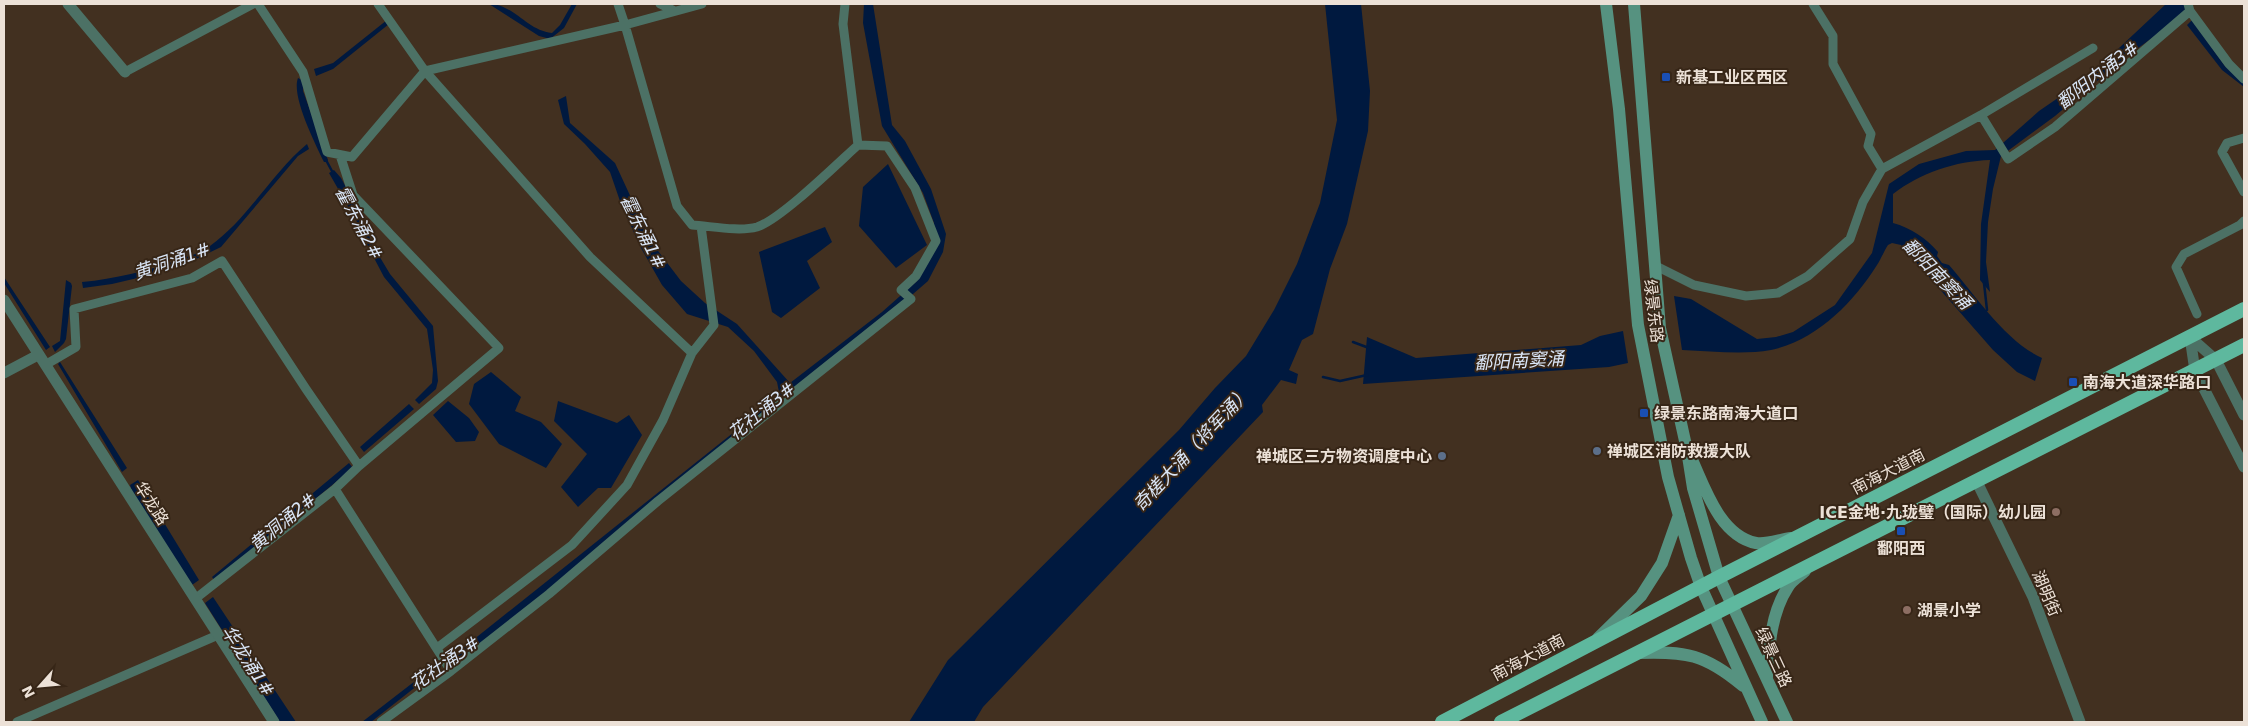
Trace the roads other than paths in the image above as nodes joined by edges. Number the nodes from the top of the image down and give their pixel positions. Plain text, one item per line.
1 (68, 4) edge
2 (253, 4) edge
3 (258, 4) edge
4 (378, 4) edge
5 (618, 4) edge
6 (660, 4) edge
7 (702, 4) edge
8 (845, 4) edge
9 (1606, 4) edge
10 (1634, 4) edge
11 (1813, 4) edge
12 (2189, 7) edge
13 (675, 11) junction
14 (625, 25) junction
15 (2093, 48) dead end
16 (425, 71) junction
17 (125, 72) joint
18 (2244, 79) edge
19 (1981, 115) junction
20 (2244, 138) edge
21 (858, 145) junction
22 (340, 155) junction
23 (1882, 169) junction
24 (2244, 192) edge
25 (2244, 221) edge
26 (701, 226) junction
27 (1656, 266) junction
28 (4, 300) edge
29 (2244, 309) edge
30 (2196, 314) dead end
31 (2190, 337) junction
32 (2244, 345) edge
33 (692, 353) junction
34 (42, 360) junction
35 (2216, 360) junction
36 (2195, 371) junction
37 (4, 372) edge
38 (2243, 411) edge
39 (1687, 450) junction
40 (360, 466) junction
41 (2244, 467) edge
42 (1976, 480) junction
43 (335, 489) junction
44 (1679, 515) junction
45 (1796, 537) junction
46 (1815, 562) junction
47 (1719, 577) junction
48 (1701, 586) junction
49 (196, 599) junction
50 (1733, 605) junction
51 (1713, 615) junction
52 (218, 635) junction
53 (1595, 642) junction
54 (436, 648) junction
55 (1637, 653) junction
56 (448, 665) junction
57 (1766, 680) junction
58 (1747, 690) junction
59 (17, 722) edge
60 (274, 722) edge
61 (381, 722) edge
62 (1442, 722) edge
63 (1501, 722) edge
64 (1762, 722) edge
65 (1787, 722) edge
66 (2080, 722) edge

1 - 17 street
2 - 17 street
3 - 22 street
4 - 16 street
5 - 14 street
6 - 13 street
7 - 13 street
8 - 21 street
9 - 44 main road, 绿景东路
10 - 27 main road, 绿景东路
11 - 23 street
12 - 18 street
12 - 19 street
13 - 14 street
14 - 16 street
14 - 26 street
15 - 19 street
16 - 22 street
16 - 33 street
19 - 23 street
20 - 24 street
21 - 26 street
21 - 56 street
22 - 40 street
23 - 27 street
25 - 30 street
26 - 33 street
27 - 39 main road, 绿景东路
28 - 34 street, 华龙路
29 - 31 highway, 南海大道南
31 - 35 street
31 - 36 street
31 - 45 highway, 南海大道南
32 - 35 highway
33 - 54 street
34 - 37 street
34 - 40 street
34 - 49 street, 华龙路
35 - 36 highway
35 - 38 street
36 - 41 street
36 - 42 highway
39 - 45 main road
39 - 47 main road, 绿景东路
40 - 43 street
42 - 46 highway
42 - 66 street, 湖明街
43 - 49 street
43 - 54 street
44 - 48 main road, 绿景东路
44 - 53 main road
45 - 47 highway, 南海大道南
46 - 50 highway
46 - 57 main road
47 - 48 highway, 南海大道南
47 - 50 main road, 绿景东路
48 - 51 main road, 绿景东路
48 - 53 highway, 南海大道南
49 - 52 street, 华龙路
50 - 51 highway
50 - 57 main road, 绿景三路
51 - 55 highway
51 - 58 main road
52 - 59 street
52 - 60 street, 华龙路
53 - 62 highway, 南海大道南
54 - 56 street
55 - 58 main road
55 - 63 highway
56 - 61 street
57 - 65 main road, 绿景三路
58 - 64 main road

